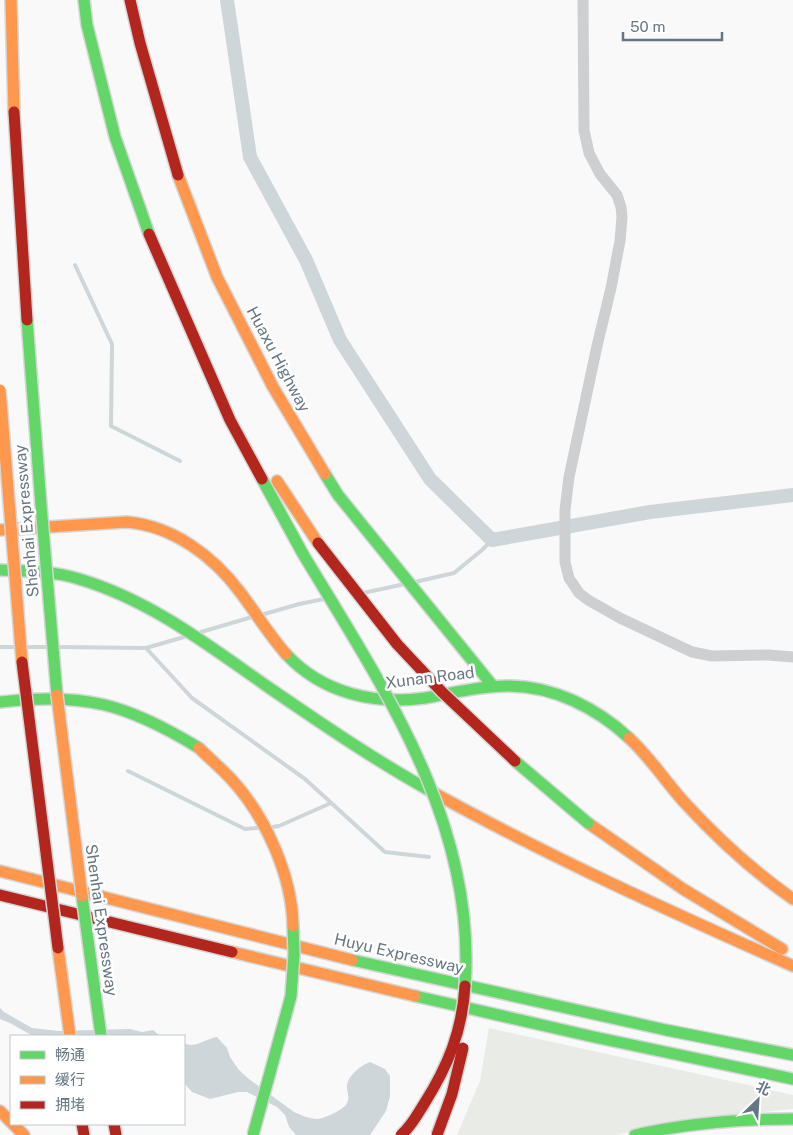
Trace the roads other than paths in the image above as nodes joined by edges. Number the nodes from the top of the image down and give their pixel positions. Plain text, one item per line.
1 (11, 0) edge
2 (84, 0) edge
3 (130, 0) edge
4 (583, 0) edge
5 (199, 350) junction
6 (0, 390) edge
7 (0, 530) edge
8 (0, 570) edge
9 (793, 657) edge
10 (492, 686) junction
11 (0, 702) edge
12 (0, 871) edge
13 (0, 895) edge
14 (793, 899) edge
15 (468, 950) junction
16 (793, 954) edge
17 (793, 966) edge
18 (70, 1035) edge
19 (101, 1035) edge
20 (793, 1055) edge
21 (793, 1079) edge
22 (0, 1111) edge
23 (793, 1119) edge
24 (10, 1121) edge
25 (14, 1125) edge
26 (24, 1135) edge
27 (253, 1135) edge
28 (401, 1135) edge
29 (437, 1135) edge
30 (635, 1135) edge
31 (686, 1135) edge

1 - 19 main road, Shenhai Expressway, bridge
2 - 5 main road
3 - 10 main road, Huaxu Highway
4 - 9 street
5 - 15 main road, bridge
5 - 16 main road, bridge
6 - 18 main road, Shenhai Expressway, bridge
7 - 10 main road, Xunan Road
8 - 17 main road
10 - 14 main road, Xunan Road
11 - 27 main road, bridge
12 - 20 main road, Huyu Expressway
13 - 21 main road
15 - 28 main road, bridge
15 - 29 main road, bridge
22 - 24 main road
23 - 30 main road
23 - 31 main road
25 - 26 main road

